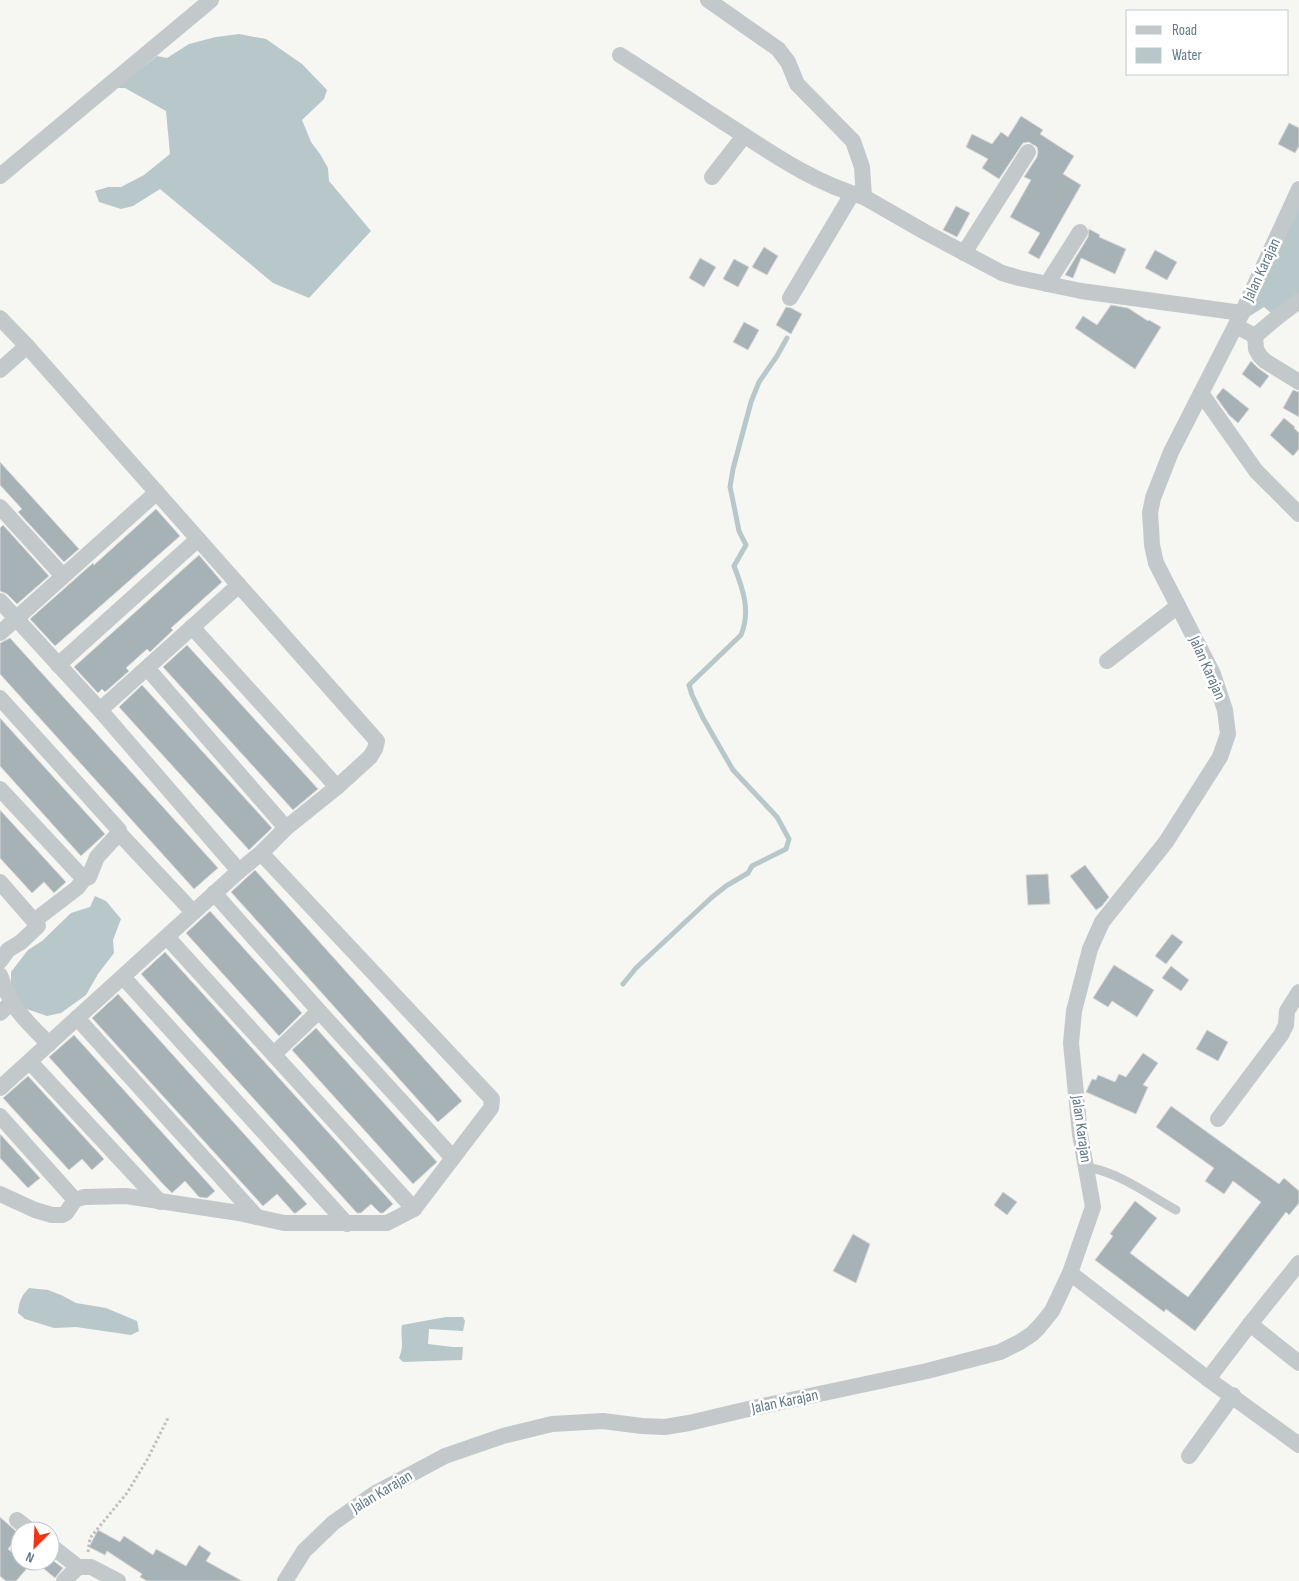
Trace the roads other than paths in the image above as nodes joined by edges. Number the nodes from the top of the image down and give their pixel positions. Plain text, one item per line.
1 (211, 0) edge
2 (708, 0) edge
3 (620, 55) dead end
4 (744, 136) junction
5 (1028, 152) dead end
6 (0, 176) edge
7 (712, 177) dead end
8 (1299, 189) edge
9 (858, 195) junction
10 (1080, 232) dead end
11 (964, 252) junction
12 (1046, 284) junction
13 (790, 298) dead end
14 (1299, 301) edge
15 (0, 318) edge
16 (1239, 319) junction
17 (1255, 336) junction
18 (27, 346) junction
19 (0, 370) edge
20 (1299, 382) edge
21 (1202, 393) junction
22 (157, 492) junction
23 (0, 507) edge
24 (1299, 514) edge
25 (198, 539) junction
26 (63, 576) junction
27 (239, 585) junction
28 (0, 601) edge
29 (1178, 606) junction
30 (15, 618) junction
31 (192, 627) junction
32 (0, 632) edge
33 (1107, 661) dead end
34 (58, 665) junction
35 (146, 668) junction
36 (0, 698) edge
37 (100, 710) junction
38 (337, 787) junction
39 (0, 789) edge
40 (286, 828) junction
41 (119, 833) junction
42 (261, 853) junction
43 (239, 871) junction
44 (84, 879) junction
45 (0, 882) edge
46 (214, 893) junction
47 (193, 912) junction
48 (34, 921) junction
49 (167, 937) junction
50 (0, 961) edge
51 (0, 975) edge
52 (123, 977) junction
53 (1299, 992) edge
54 (6, 1008) edge
55 (319, 1011) junction
56 (77, 1018) junction
57 (49, 1044) junction
58 (274, 1054) junction
59 (30, 1062) junction
60 (0, 1088) edge
61 (0, 1116) edge
62 (1218, 1119) dead end
63 (454, 1158) junction
64 (1087, 1166) junction
65 (0, 1194) edge
66 (75, 1200) junction
67 (160, 1202) junction
68 (414, 1209) junction
69 (1176, 1210) dead end
70 (257, 1217) junction
71 (347, 1224) junction
72 (1299, 1263) edge
73 (1070, 1273) junction
74 (1293, 1282) edge
75 (1250, 1324) junction
76 (1299, 1363) edge
77 (1208, 1379) junction
78 (1233, 1396) junction
79 (1299, 1445) edge
80 (1189, 1456) dead end
81 (60, 1551) edge
82 (85, 1567) junction
83 (64, 1581) edge
84 (118, 1581) edge
85 (285, 1581) edge

1 - 6 street
2 - 9 street
3 - 4 street
4 - 7 street
4 - 9 street
5 - 11 street
8 - 16 street, Jalan Karajan
9 - 11 street
9 - 13 street
10 - 12 street
11 - 12 street
12 - 16 street
14 - 17 street
15 - 18 street
16 - 17 street
16 - 21 street, Jalan Karajan
17 - 20 street
18 - 19 street
18 - 22 street
21 - 24 street
21 - 29 street, Jalan Karajan
22 - 25 street
22 - 26 street
23 - 26 street
25 - 27 street
25 - 34 street
26 - 30 street
27 - 31 street
27 - 38 street
28 - 30 street
29 - 33 street
29 - 64 street, Jalan Karajan
30 - 32 street
30 - 34 street
31 - 35 street
31 - 38 street
34 - 37 street
35 - 37 street
35 - 40 street
36 - 41 street
37 - 43 street
38 - 40 street
39 - 44 street
40 - 42 street
41 - 44 street
41 - 47 street
42 - 43 street
42 - 63 street
43 - 46 street
44 - 48 street
45 - 48 street
46 - 47 street
46 - 55 street
47 - 49 street
48 - 50 street
49 - 52 street
49 - 58 street
51 - 54 street
52 - 56 street
52 - 71 street
53 - 62 street
54 - 57 street
55 - 58 street
55 - 63 street
56 - 57 street
56 - 70 street
57 - 59 street
58 - 68 street
59 - 60 street
59 - 67 street
61 - 66 street
63 - 68 street
64 - 69 lane
64 - 73 street, Jalan Karajan
65 - 66 street
66 - 67 street
67 - 70 street
68 - 71 street
70 - 71 street
72 - 74 street
73 - 77 street
73 - 85 street, Jalan Karajan
74 - 75 street
75 - 76 street
75 - 77 street
77 - 78 street
78 - 79 street
78 - 80 street
81 - 82 street
82 - 83 street
82 - 84 street

